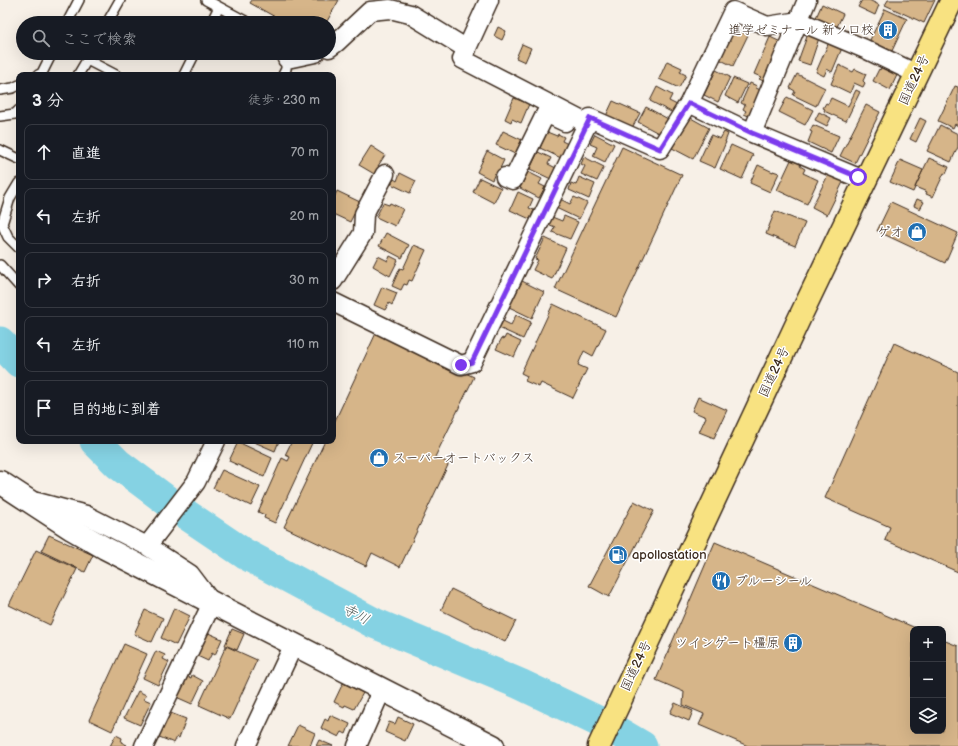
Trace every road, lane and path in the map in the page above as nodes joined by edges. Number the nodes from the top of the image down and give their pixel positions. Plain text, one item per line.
1 (79, 0) edge
2 (120, 0) edge
3 (206, 0) edge
4 (489, 0) edge
5 (808, 0) edge
6 (952, 0) edge
7 (736, 6) edge
8 (219, 7) junction
9 (413, 7) edge
10 (71, 16) edge
11 (111, 16) edge
12 (214, 16) edge
13 (236, 16) edge
14 (799, 21) junction
15 (336, 43) edge
16 (467, 49) junction
17 (48, 60) edge
18 (87, 60) edge
19 (95, 60) edge
20 (192, 60) edge
21 (41, 72) edge
22 (80, 72) edge
23 (112, 72) edge
24 (186, 72) edge
25 (917, 74) junction
26 (16, 86) edge
27 (0, 90) edge
28 (689, 103) junction
29 (16, 113) edge
30 (0, 116) edge
31 (586, 127) junction
32 (752, 133) junction
33 (0, 150) edge
34 (16, 158) edge
35 (385, 174) dead end
36 (505, 177) dead end
37 (866, 181) junction
38 (16, 188) edge
39 (16, 245) edge
40 (0, 265) edge
41 (336, 276) edge
42 (16, 283) edge
43 (336, 303) edge
44 (215, 444) edge
45 (0, 482) edge
46 (28, 500) junction
47 (147, 546) junction
48 (212, 603) junction
49 (294, 644) junction
50 (382, 689) junction
51 (144, 746) edge
52 (246, 746) edge
53 (357, 746) edge
54 (493, 746) edge
55 (599, 746) edge

1 - 10 lane
2 - 11 lane
3 - 8 lane
4 - 16 street
5 - 14 street
6 - 25 highway, 国道24号
7 - 14 street
7 - 28 street
8 - 12 lane
8 - 13 lane
9 - 15 street
9 - 16 street
14 - 25 street
14 - 32 street
16 - 31 street
17 - 21 lane
18 - 22 lane
19 - 23 lane
20 - 24 lane
25 - 37 highway, 国道24号
26 - 27 lane
28 - 31 street
28 - 32 street
29 - 30 lane
31 - 36 street
31 - 43 street
32 - 37 street
33 - 34 lane
35 - 41 street
37 - 55 highway, 国道24号
38 - 39 lane
40 - 42 lane
44 - 47 street
45 - 46 street
46 - 47 street
46 - 48 street
47 - 48 street
48 - 49 street
48 - 51 street
49 - 50 street
49 - 52 street
50 - 53 street
50 - 54 street

